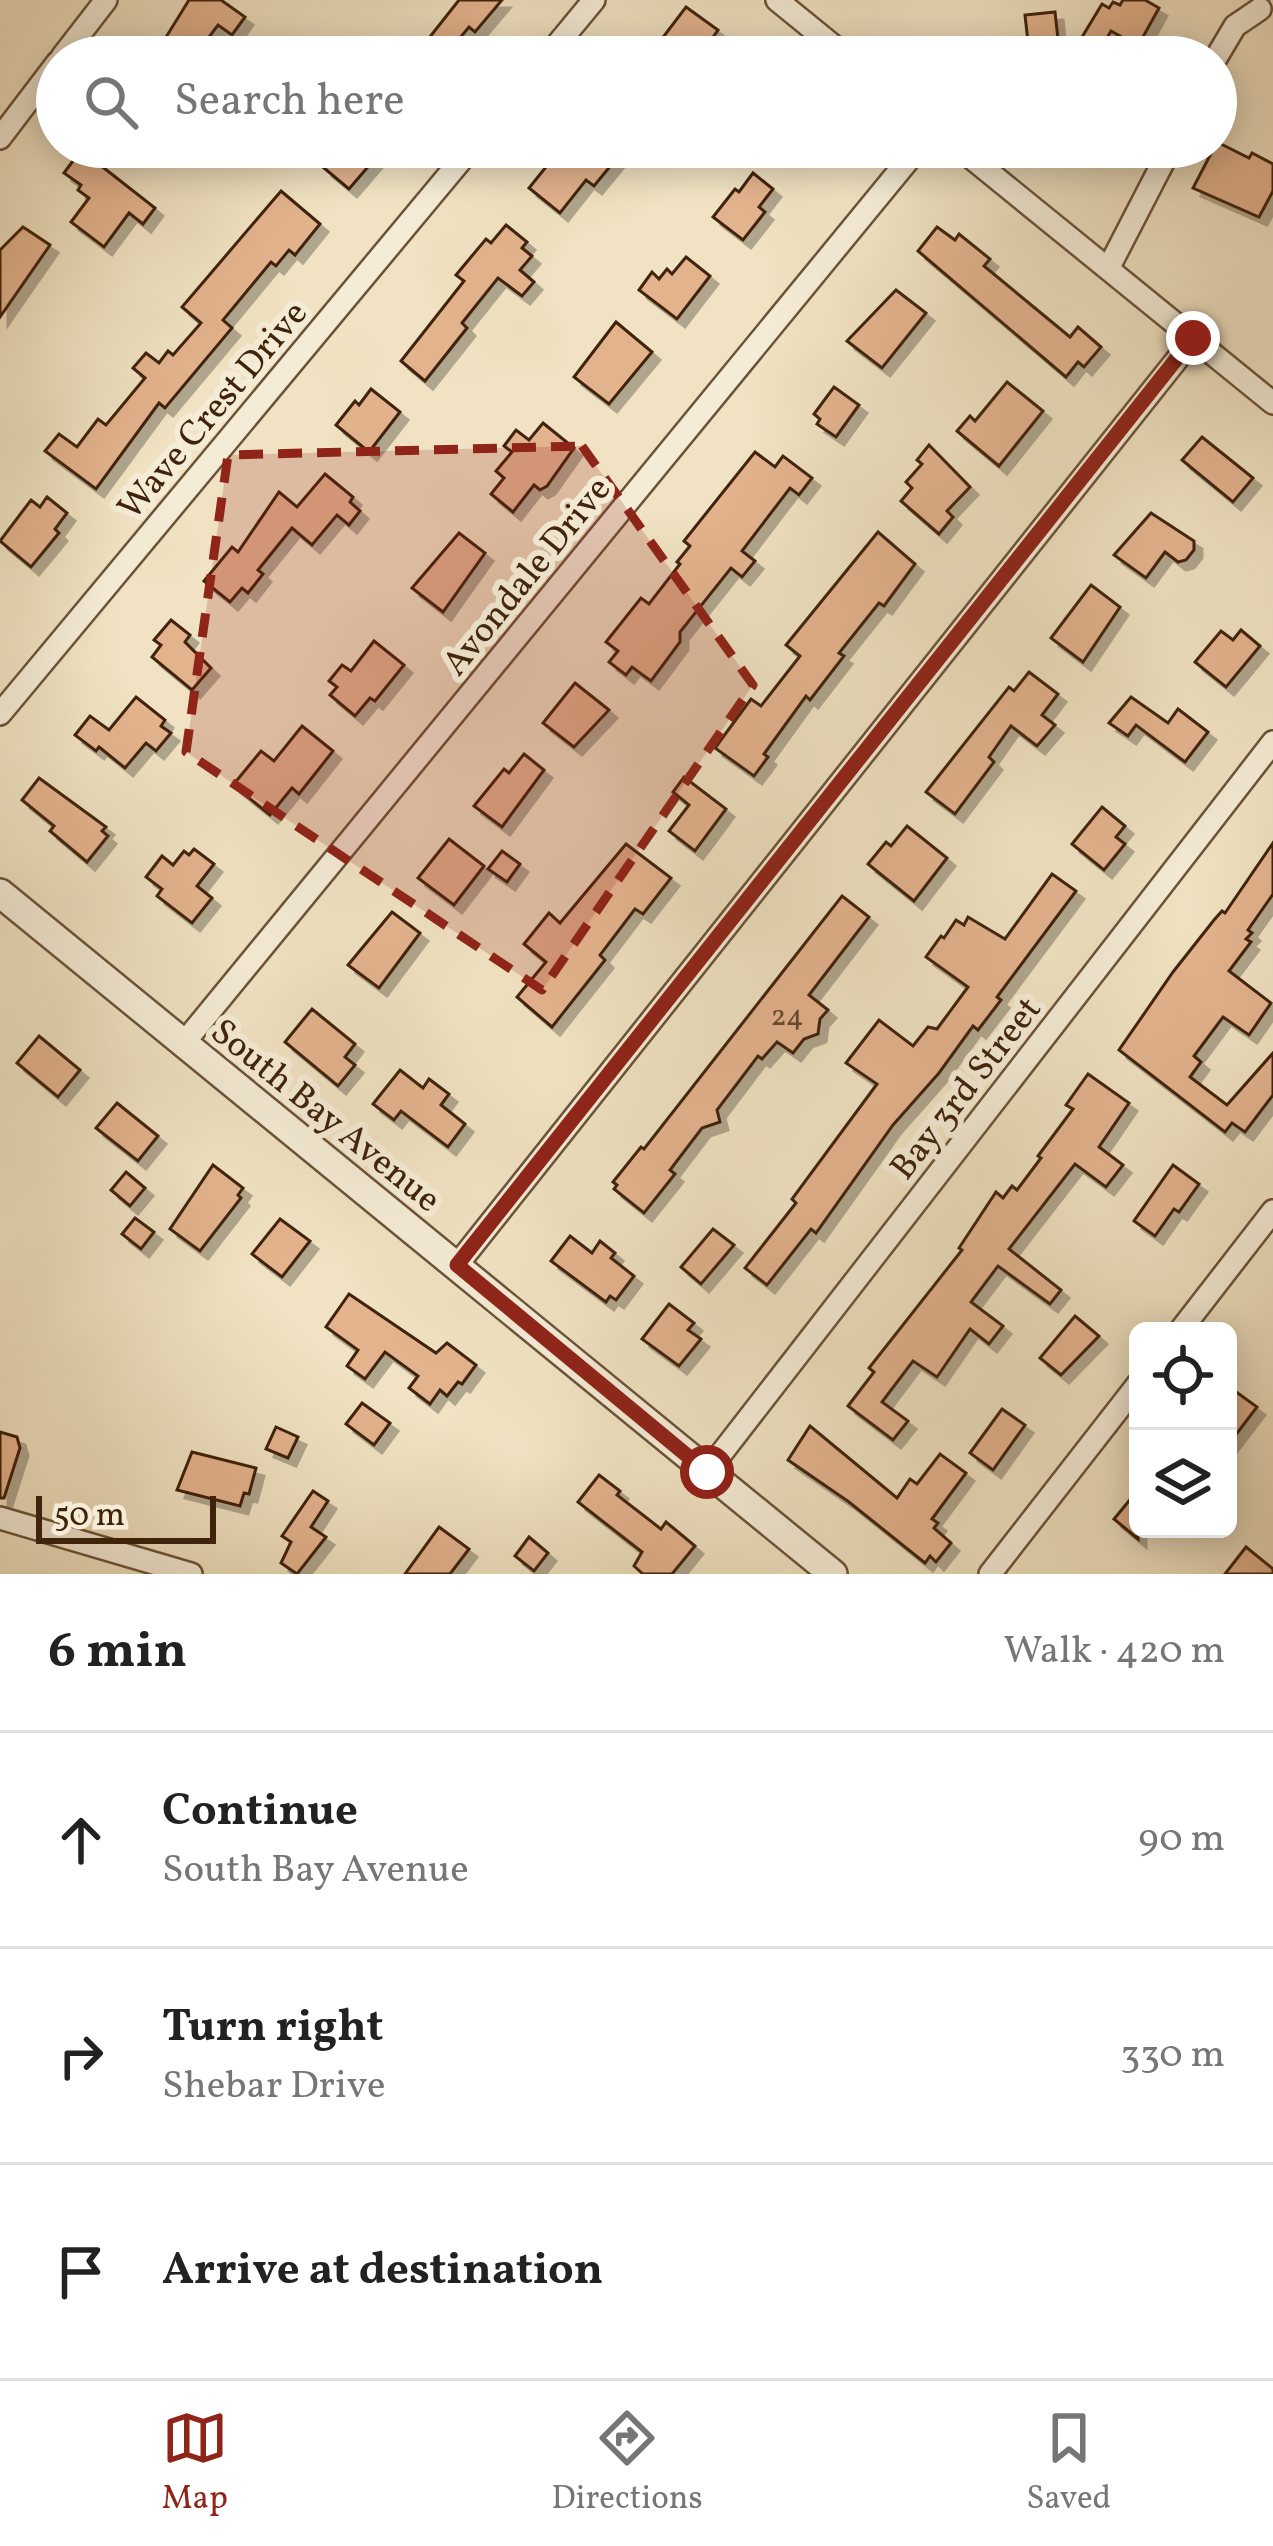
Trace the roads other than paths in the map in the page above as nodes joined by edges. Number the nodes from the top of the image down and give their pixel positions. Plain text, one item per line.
1 (106, 0) edge
2 (594, 0) edge
3 (777, 0) edge
4 (1260, 9) dead end
5 (78, 36) edge
6 (564, 36) edge
7 (821, 36) edge
8 (1229, 36) edge
9 (36, 91) edge
10 (0, 138) edge
11 (455, 168) edge
12 (902, 168) edge
13 (984, 168) edge
14 (1160, 168) edge
15 (1109, 267) junction
16 (1193, 338) junction
17 (1273, 403) edge
18 (0, 714) edge
19 (1273, 742) edge
20 (0, 893) edge
21 (183, 1044) junction
22 (1273, 1211) edge
23 (457, 1265) junction
24 (1187, 1322) edge
25 (1129, 1396) edge
26 (707, 1472) junction
27 (0, 1518) edge
28 (191, 1574) edge
29 (833, 1574) edge
30 (990, 1574) edge

1 - 5 street
2 - 6 street
3 - 7 street
4 - 8 street
9 - 10 street
11 - 18 street, Wave Crest Drive
12 - 21 street, Avondale Drive
13 - 15 street
14 - 15 street
15 - 16 street
16 - 17 street
16 - 23 street
19 - 26 street, Bay 3rd Street
20 - 21 street, South Bay Avenue
21 - 23 street, South Bay Avenue
22 - 24 street
23 - 26 street, South Bay Avenue
25 - 30 street
26 - 29 street, South Bay Avenue
27 - 28 street

